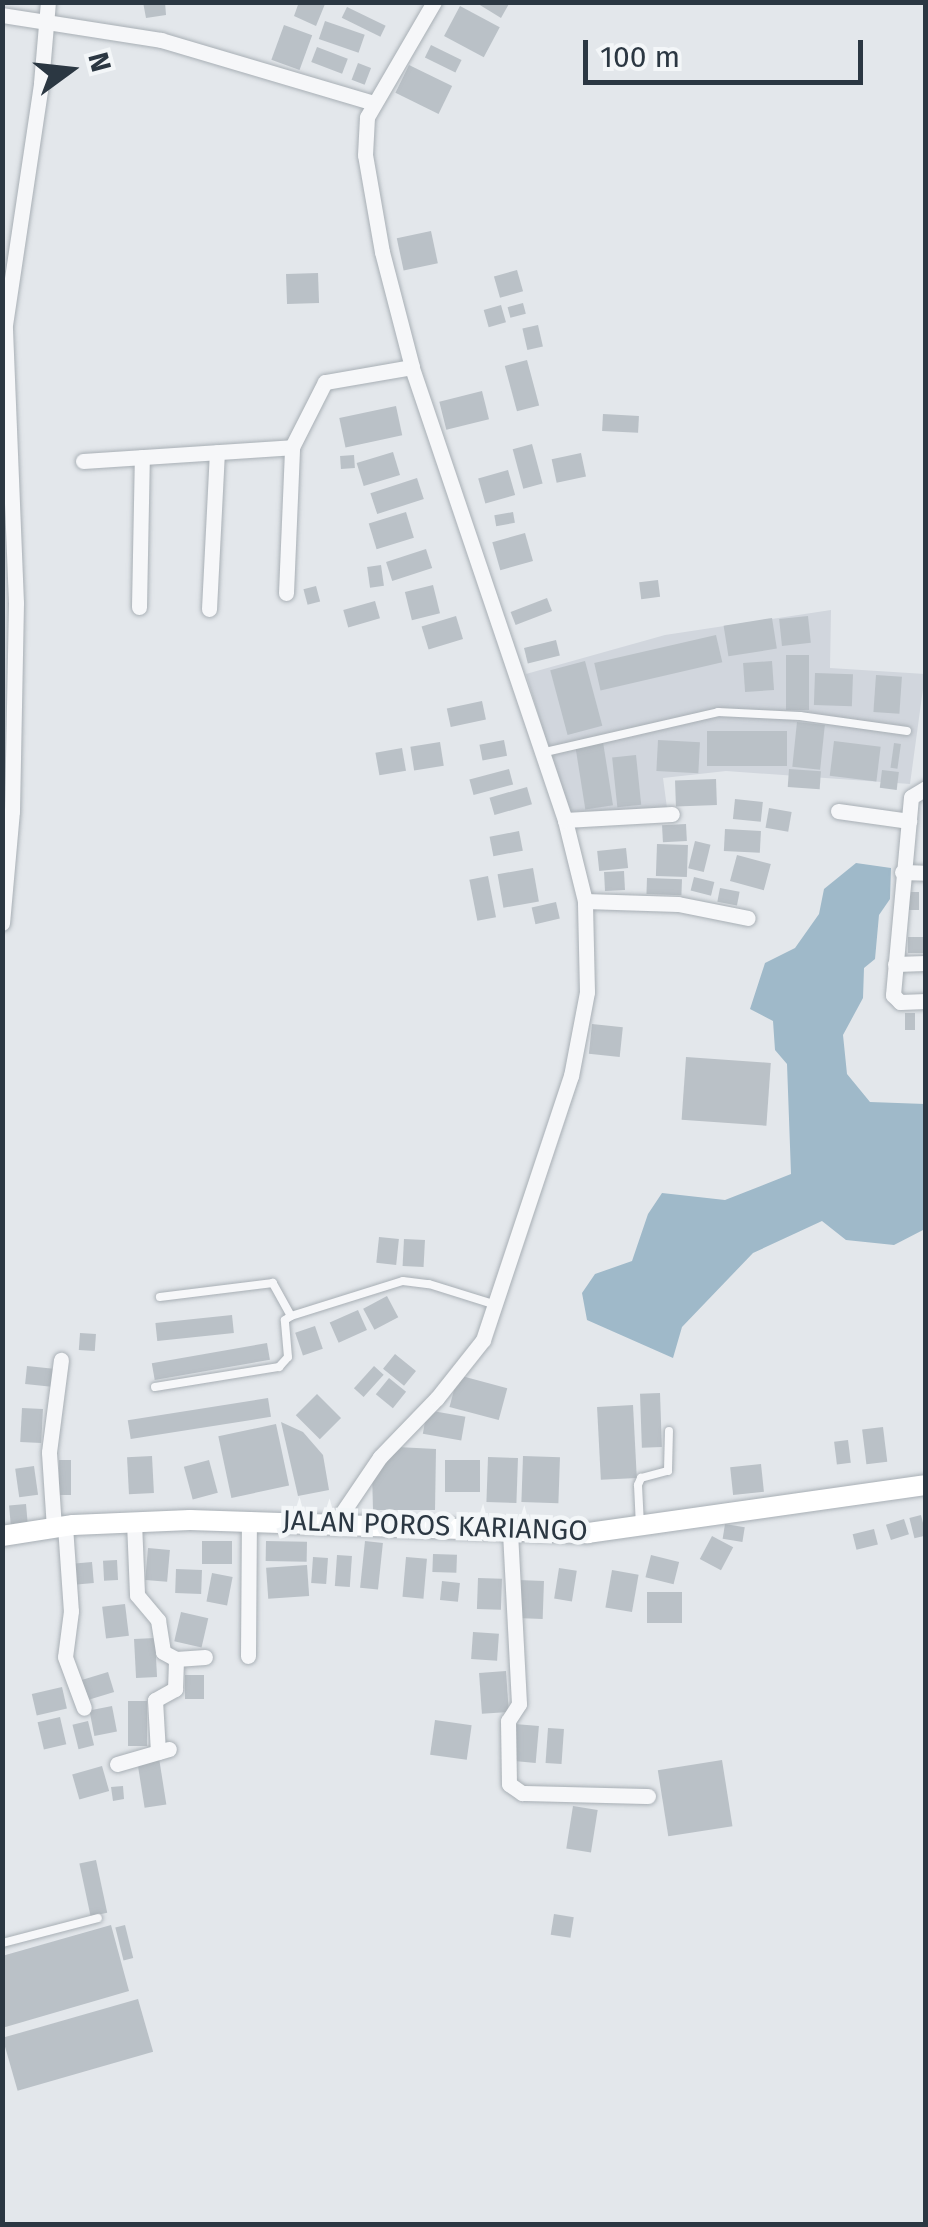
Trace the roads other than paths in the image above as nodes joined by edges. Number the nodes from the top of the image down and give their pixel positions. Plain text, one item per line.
1 (48, 2) edge
2 (434, 2) edge
3 (2, 16) edge
4 (47, 21) junction
5 (374, 103) junction
6 (412, 367) junction
7 (292, 447) junction
8 (217, 452) junction
9 (142, 457) junction
10 (83, 461) dead end
11 (286, 593) dead end
12 (140, 607) dead end
13 (209, 610) dead end
14 (907, 731) dead end
15 (542, 753) junction
16 (926, 788) edge
17 (838, 811) dead end
18 (672, 814) dead end
19 (564, 820) junction
20 (908, 821) junction
21 (902, 872) junction
22 (926, 873) edge
23 (585, 900) junction
24 (748, 918) dead end
25 (2, 924) edge
26 (926, 962) edge
27 (895, 964) junction
28 (926, 1001) edge
29 (160, 1297) dead end
30 (496, 1305) junction
31 (290, 1316) junction
32 (61, 1360) dead end
33 (154, 1387) dead end
34 (669, 1432) dead end
35 (926, 1485) edge
36 (249, 1521) junction
37 (134, 1522) junction
38 (336, 1522) junction
39 (640, 1526) junction
40 (60, 1527) junction
41 (510, 1532) junction
42 (2, 1536) edge
43 (248, 1656) dead end
44 (204, 1657) dead end
45 (176, 1659) junction
46 (84, 1708) dead end
47 (116, 1764) dead end
48 (648, 1796) dead end
49 (98, 1918) dead end
50 (2, 1943) edge

1 - 4 street
2 - 5 street
3 - 4 street
4 - 5 street
4 - 25 street
5 - 6 street
6 - 7 street
6 - 15 street
7 - 8 street
7 - 11 street
8 - 9 street
8 - 13 street
9 - 10 street
9 - 12 street
14 - 15 lane
15 - 19 street
16 - 20 street
17 - 20 street
18 - 19 street
19 - 23 street
20 - 21 street
21 - 22 street
21 - 27 street
23 - 24 street
23 - 30 street
26 - 27 street
27 - 28 street
29 - 31 lane
30 - 31 lane
30 - 38 street
31 - 33 lane
32 - 40 street
34 - 39 lane
35 - 39 main road, JALAN POROS KARIANGO
36 - 37 main road, JALAN POROS KARIANGO
36 - 38 main road, JALAN POROS KARIANGO
36 - 43 street
37 - 40 main road, JALAN POROS KARIANGO
37 - 45 street
38 - 41 main road, JALAN POROS KARIANGO
39 - 41 main road, JALAN POROS KARIANGO
40 - 42 main road, JALAN POROS KARIANGO
40 - 46 street
41 - 48 street
44 - 45 street
45 - 47 street
49 - 50 lane

